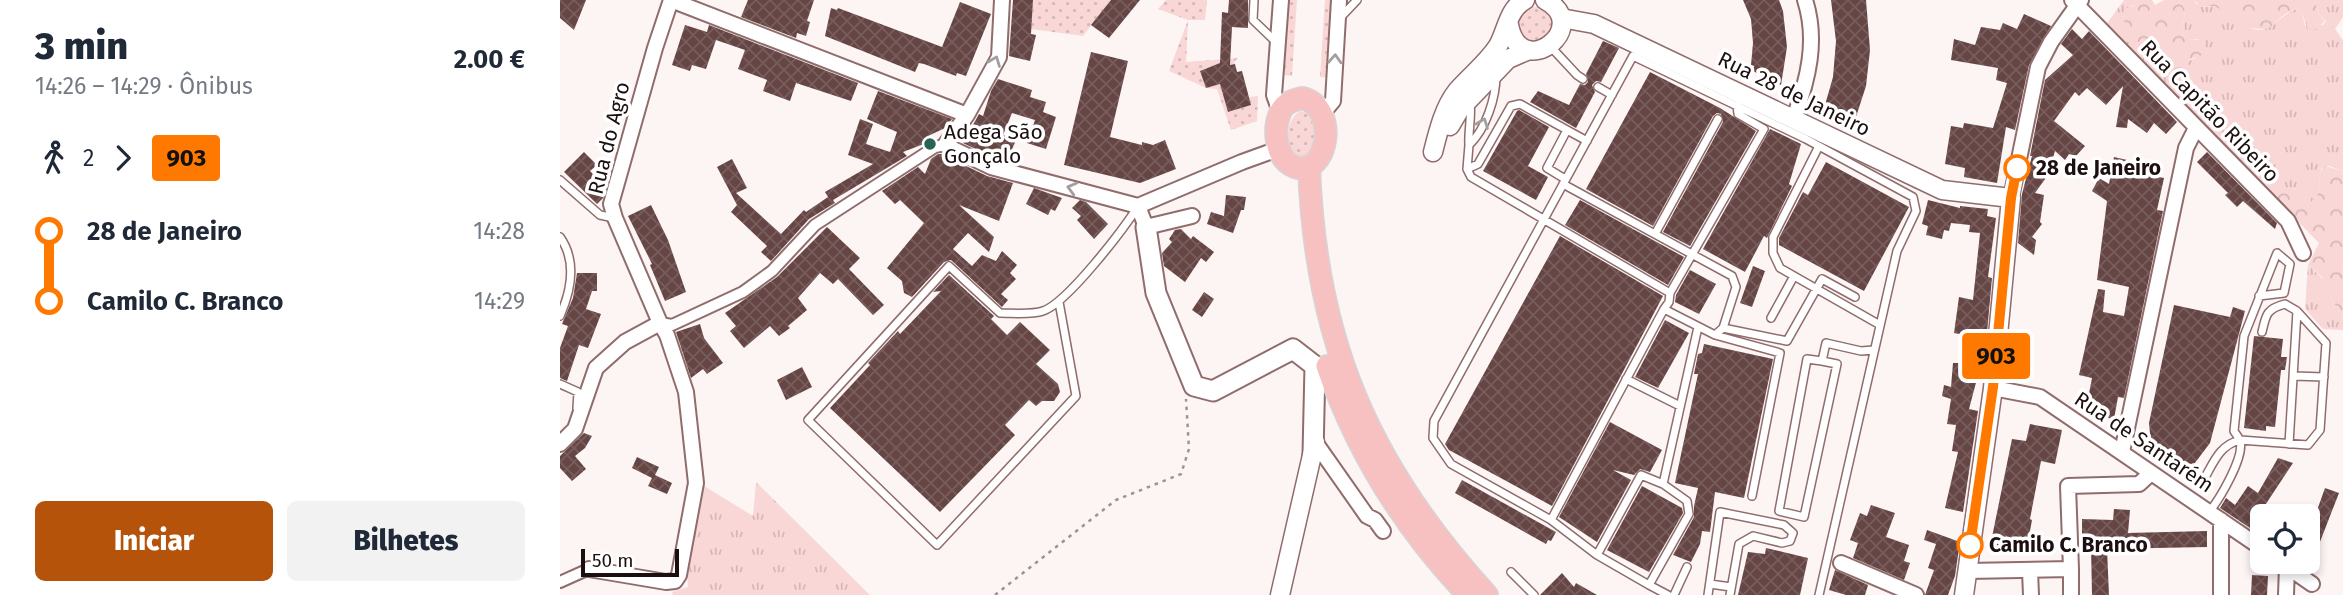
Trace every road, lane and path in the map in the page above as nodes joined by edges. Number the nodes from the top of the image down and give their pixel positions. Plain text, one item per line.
1 (671, 0) edge
2 (1002, 0) edge
3 (1254, 0) edge
4 (1281, 0) edge
5 (1339, 0) edge
6 (1357, 0) edge
7 (1545, 0) edge
8 (1805, 0) edge
9 (1520, 1) edge
10 (2077, 2) edge
11 (1561, 18) junction
12 (1337, 21) junction
13 (1509, 25) junction
14 (1278, 44) junction
15 (1550, 46) junction
16 (1529, 50) junction
17 (1496, 71) junction
18 (1583, 79) dead end
19 (1469, 80) junction
20 (1598, 87) dead end
21 (1612, 95) junction
22 (1469, 99) junction
23 (1737, 106) junction
24 (1280, 112) junction
25 (1322, 114) junction
26 (967, 115) junction
27 (1794, 118) junction
28 (1718, 120) dead end
29 (2196, 128) junction
30 (1567, 130) junction
31 (1587, 141) junction
32 (945, 145) junction
33 (1469, 145) junction
34 (1819, 146) junction
35 (1279, 149) junction
36 (1302, 166) junction
37 (1466, 169) junction
38 (560, 180) edge
39 (1564, 181) junction
40 (2011, 198) junction
41 (1138, 206) junction
42 (1192, 216) dead end
43 (615, 218) junction
44 (1543, 220) junction
45 (1146, 227) junction
46 (1655, 234) junction
47 (560, 237) edge
48 (2303, 253) dead end
49 (1694, 254) junction
50 (1794, 276) junction
51 (1314, 285) junction
52 (1816, 289) junction
53 (1670, 293) junction
54 (2259, 296) junction
55 (1856, 298) dead end
56 (1059, 302) junction
57 (1664, 309) junction
58 (2297, 312) junction
59 (560, 316) edge
60 (1772, 318) dead end
61 (660, 323) junction
62 (1880, 325) junction
63 (1698, 327) junction
64 (1723, 328) junction
65 (2262, 332) dead end
66 (1716, 335) junction
67 (1874, 350) junction
68 (1822, 361) junction
69 (2294, 376) junction
70 (2324, 377) junction
71 (1626, 379) junction
72 (560, 384) edge
73 (1993, 387) junction
74 (1186, 395) dead end
75 (1680, 406) junction
76 (581, 415) junction
77 (2240, 440) junction
78 (1315, 443) junction
79 (560, 444) edge
80 (2289, 444) junction
81 (2122, 452) junction
82 (2151, 473) junction
83 (2203, 481) dead end
84 (1662, 484) junction
85 (1752, 496) dead end
86 (2215, 516) junction
87 (1551, 520) junction
88 (1383, 531) dead end
89 (2250, 541) edge
90 (1597, 555) junction
91 (1841, 563) dead end
92 (1687, 567) dead end
93 (589, 569) joint
94 (2071, 569) junction
95 (1967, 571) junction
96 (2031, 571) junction
97 (1511, 572) dead end
98 (2284, 574) edge
99 (2298, 574) edge
100 (560, 582) edge
101 (1649, 584) junction
102 (1710, 584) junction
103 (2312, 584) dead end
104 (1731, 591) edge
105 (995, 595) edge
106 (1280, 595) edge
107 (1468, 595) edge
108 (1487, 595) edge
109 (1534, 595) edge
110 (1668, 595) edge
111 (1674, 595) edge
112 (1708, 595) edge
113 (1819, 595) edge
114 (1916, 595) edge
115 (1964, 595) edge
116 (2031, 595) edge
117 (2071, 595) edge
118 (2221, 595) edge
119 (2286, 595) edge

1 - 26 street
1 - 43 street, Rua do Agro
26 -> 2 street
3 - 14 lane
4 - 14 street
5 - 12 street
6 - 12 lane
7 - 11 street
8 - 27 street
9 - 13 street
10 - 29 street, Rua Capitão Ribeiro
10 - 40 street
11 - 15 street
11 - 27 street, Rua 28 de Janeiro
25 -> 12 street
13 - 16 street
13 - 19 street
14 - 24 street
15 - 16 street
15 - 18 lane
16 - 17 street
17 - 22 street
33 -> 17 lane
19 - 22 lane
19 - 22 street
20 - 21 lane
21 - 23 lane
21 - 31 lane
22 - 33 lane
23 - 34 lane
23 - 49 lane
24 - 25 main road
24 - 35 main road
25 - 36 main road
26 - 32 street
27 - 40 street, Rua 28 de Janeiro
28 - 46 lane
29 - 48 street, Rua Capitão Ribeiro
29 - 81 street
30 - 31 lane
30 - 37 lane
30 - 39 lane
31 - 39 lane
41 -> 32 street
32 - 61 street
33 - 37 lane
34 - 50 lane
34 - 62 lane
35 - 36 main road
35 - 41 street
36 - 51 main road
37 - 44 lane
38 - 43 lane
39 - 44 lane
39 - 46 lane
40 - 73 street
41 - 45 street
41 - 56 lane
42 - 45 street
43 - 61 street, Rua do Agro
44 - 53 lane
44 - 87 lane
45 - 78 main road
46 - 49 lane
47 - 59 lane
49 - 53 lane
49 - 64 lane
50 - 52 lane
50 - 60 lane
51 - 107 main road
51 - 108 main road
52 - 55 lane
52 - 62 lane
52 - 64 lane
53 - 57 lane
54 - 54 lane
54 - 77 lane
56 - 56 lane
57 - 63 lane
57 - 71 lane
58 - 65 lane
58 - 69 lane
58 - 70 lane
61 - 76 street
61 - 93 street, Rua do Agro
62 - 67 lane
63 - 66 lane
63 - 75 lane
64 - 66 lane
66 - 85 lane
67 - 68 lane
67 - 113 lane
68 - 68 lane
69 - 70 lane
69 - 80 lane
70 - 80 lane
71 - 75 lane
71 - 87 lane
72 - 76 lane
73 - 81 street, Rua de Santarém
73 - 95 street
74 - 105 path
75 - 84 lane
76 - 79 street
77 - 80 lane
77 - 83 lane
77 - 86 lane
78 - 88 street
78 - 106 street
81 - 82 street, Rua de Santarém
82 - 86 street, Rua de Santarém
82 - 94 street
84 - 90 lane
84 - 101 lane
86 - 89 street, Rua de Santarém
86 - 118 street
87 - 90 lane
90 - 101 lane
91 - 114 street
92 - 111 lane
93 - 100 street
94 - 96 street
94 - 117 street
95 - 96 street
95 - 115 street
96 - 116 street
97 - 109 lane
98 - 119 street
99 - 103 street
101 - 110 lane
102 - 104 lane
102 - 104 lane
102 - 112 lane

